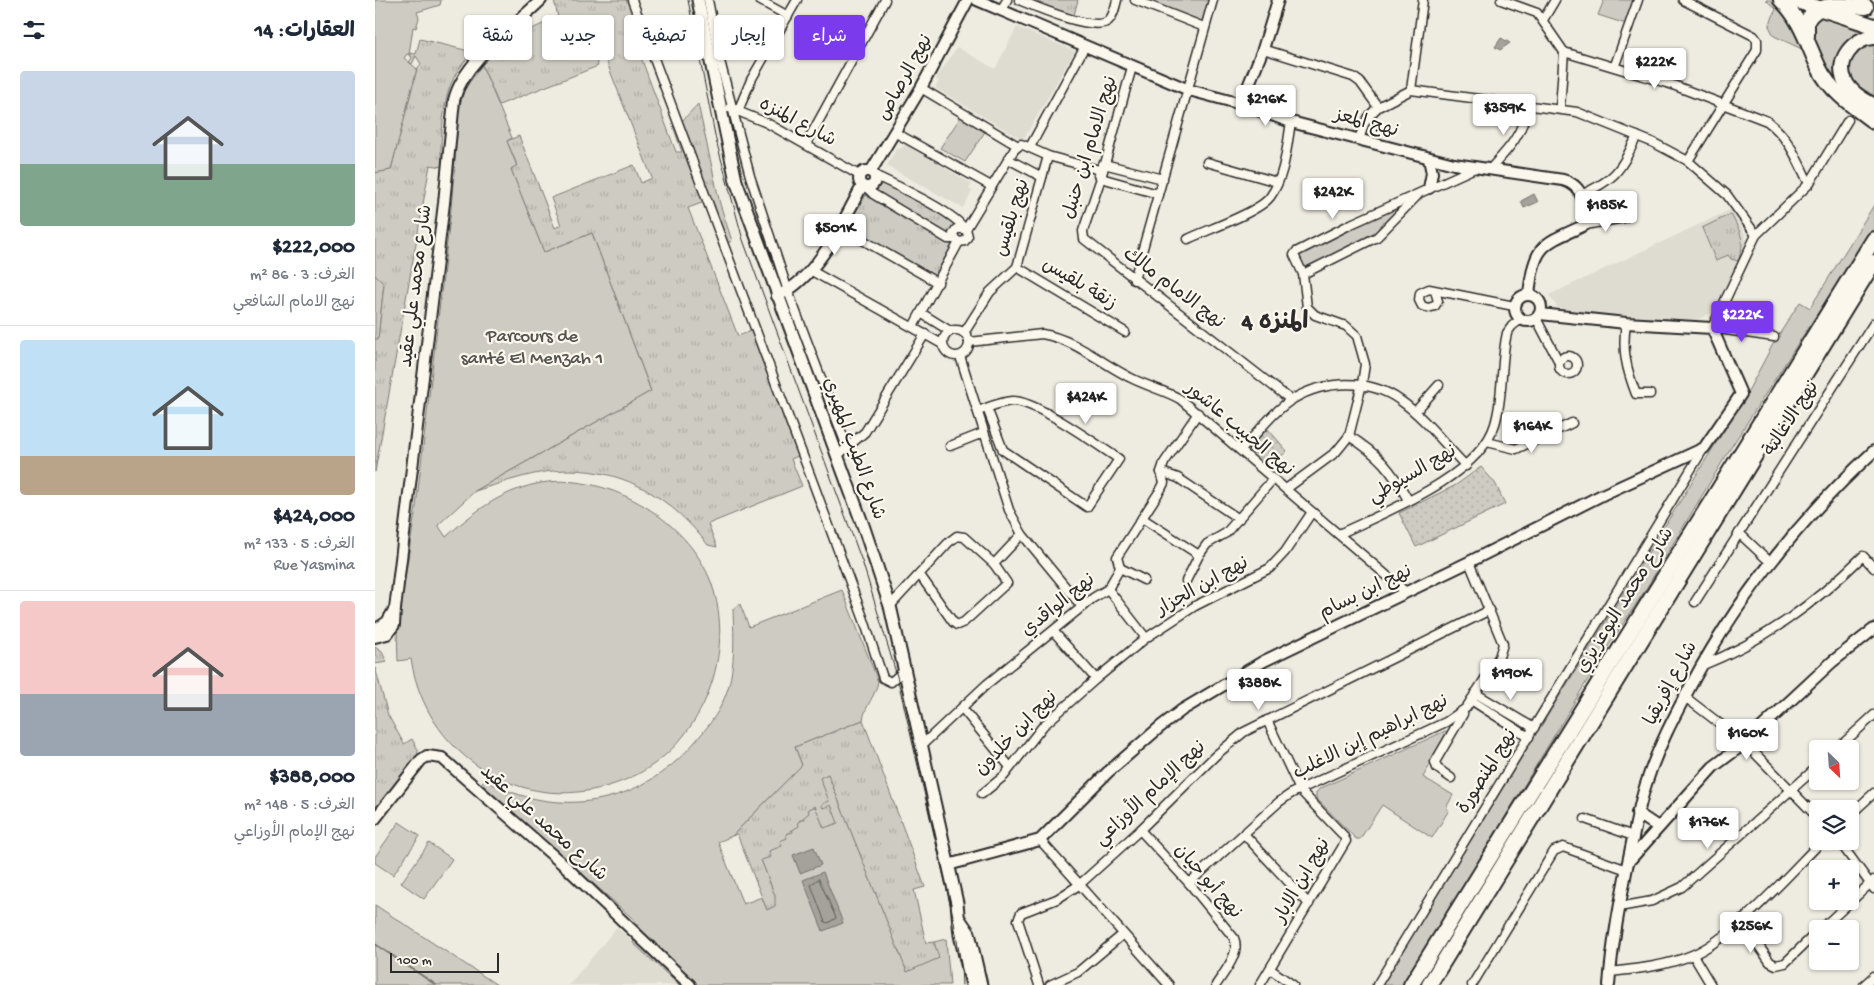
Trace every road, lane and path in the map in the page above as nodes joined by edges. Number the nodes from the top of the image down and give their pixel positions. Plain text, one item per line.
1 (541, 0) edge
2 (632, 0) edge
3 (697, 0) edge
4 (708, 0) edge
5 (759, 0) edge
6 (797, 0) edge
7 (885, 0) edge
8 (968, 0) edge
9 (977, 0) edge
10 (1007, 0) edge
11 (1019, 0) edge
12 (1117, 0) edge
13 (1135, 0) edge
14 (1213, 0) edge
15 (1278, 0) edge
16 (1423, 0) edge
17 (1501, 0) edge
18 (1555, 0) edge
19 (1638, 0) edge
20 (1683, 0) edge
21 (1781, 0) edge
22 (1794, 0) edge
23 (1846, 0) edge
24 (990, 2) edge
25 (1867, 5) edge
26 (1817, 9) junction
27 (1001, 10) junction
28 (788, 16) junction
29 (1543, 20) junction
30 (1874, 26) edge
31 (1204, 27) junction
32 (1874, 37) edge
33 (1807, 38) junction
34 (1085, 46) junction
35 (1263, 50) junction
36 (1564, 52) junction
37 (1615, 65) junction
38 (1132, 67) junction
39 (921, 88) junction
40 (1189, 90) junction
41 (1411, 90) junction
42 (1241, 104) junction
43 (1725, 104) junction
44 (719, 106) junction
45 (1527, 106) junction
46 (1874, 106) edge
47 (1378, 108) junction
48 (1560, 108) junction
49 (735, 110) junction
50 (1848, 120) dead end
51 (1291, 122) junction
52 (1874, 122) edge
53 (895, 133) junction
54 (1637, 136) junction
55 (1359, 140) junction
56 (806, 144) junction
57 (1018, 146) junction
58 (1030, 147) junction
59 (1048, 156) junction
60 (1008, 159) junction
61 (1429, 159) junction
62 (1689, 161) junction
63 (1207, 162) dead end
64 (1104, 164) junction
65 (1475, 168) junction
66 (1096, 169) junction
67 (1489, 169) junction
68 (873, 173) junction
69 (859, 175) junction
70 (1042, 177) junction
71 (1101, 178) junction
72 (1163, 179) junction
73 (1277, 182) junction
74 (1809, 184) junction
75 (991, 186) junction
76 (864, 187) junction
77 (1425, 190) junction
78 (1158, 194) junction
79 (1581, 195) junction
80 (1624, 218) dead end
81 (1585, 225) junction
82 (840, 227) junction
83 (964, 228) junction
84 (1874, 229) edge
85 (1756, 234) junction
86 (1083, 239) joint
87 (1188, 239) dead end
88 (1874, 239) edge
89 (957, 241) junction
90 (777, 258) junction
91 (765, 262) junction
92 (1870, 262) edge
93 (1017, 267) junction
94 (810, 270) junction
95 (1303, 274) junction
96 (1134, 280) junction
97 (938, 283) junction
98 (1435, 291) dead end
99 (783, 294) junction
100 (1529, 294) junction
101 (1514, 306) junction
102 (921, 313) junction
103 (1538, 316) junction
104 (1521, 319) junction
105 (1626, 323) junction
106 (1874, 323) edge
107 (913, 327) junction
108 (1712, 328) junction
109 (950, 331) junction
110 (1125, 332) dead end
111 (964, 333) junction
112 (925, 334) junction
113 (1775, 337) dead end
114 (969, 342) junction
115 (943, 344) junction
116 (960, 356) junction
117 (1559, 362) dead end
118 (1362, 384) junction
119 (1439, 385) dead end
120 (1650, 394) dead end
121 (1291, 400) junction
122 (987, 408) junction
123 (978, 411) junction
124 (1415, 412) junction
125 (1198, 413) junction
126 (1572, 423) dead end
127 (983, 433) junction
128 (1349, 436) junction
129 (1487, 442) junction
130 (950, 446) dead end
131 (847, 447) junction
132 (1704, 448) junction
133 (1241, 450) junction
134 (1874, 452) edge
135 (837, 456) junction
136 (1466, 466) junction
137 (1161, 472) junction
138 (1273, 478) junction
139 (1286, 489) junction
140 (1408, 500) junction
141 (1312, 512) junction
142 (1142, 518) junction
143 (1239, 519) junction
144 (1739, 533) junction
145 (1022, 534) junction
146 (1339, 534) junction
147 (1199, 555) junction
148 (1469, 562) junction
149 (1770, 562) junction
150 (994, 564) junction
151 (1120, 568) junction
152 (1874, 568) edge
153 (920, 575) junction
154 (1144, 580) dead end
155 (1186, 581) dead end
156 (1108, 589) junction
157 (1406, 592) junction
158 (1695, 602) dead end
159 (890, 606) junction
160 (1082, 607) junction
161 (395, 609) junction
162 (1490, 610) junction
163 (1874, 629) edge
164 (375, 630) edge
165 (1054, 632) junction
166 (375, 637) edge
167 (1146, 638) junction
168 (1701, 666) junction
169 (905, 670) junction
170 (1096, 679) junction
171 (1473, 697) junction
172 (1685, 697) junction
173 (962, 708) junction
174 (1466, 708) junction
175 (1874, 714) edge
176 (1267, 720) junction
177 (1535, 728) junction
178 (1529, 737) junction
179 (1847, 740) edge
180 (1745, 744) junction
181 (922, 746) junction
182 (1010, 768) junction
183 (1809, 774) edge
184 (1451, 778) dead end
185 (1793, 789) junction
186 (1300, 790) junction
187 (1874, 793) edge
188 (982, 794) dead end
189 (1859, 807) edge
190 (1809, 808) edge
191 (1637, 813) junction
192 (1585, 818) dead end
193 (375, 819) edge
194 (1658, 826) junction
195 (1140, 830) junction
196 (1244, 834) junction
197 (1633, 836) junction
198 (1040, 840) junction
199 (1813, 850) edge
200 (1846, 850) edge
201 (948, 865) junction
202 (1627, 866) junction
203 (1189, 883) junction
204 (1873, 884) edge
205 (1079, 885) junction
206 (1309, 904) junction
207 (1619, 907) junction
208 (958, 916) junction
209 (1741, 920) junction
210 (1831, 920) edge
211 (1123, 934) junction
212 (1809, 940) edge
213 (1693, 955) junction
214 (1269, 969) junction
215 (1610, 972) junction
216 (1874, 976) edge
217 (690, 985) edge
218 (972, 985) edge
219 (981, 985) edge
220 (1039, 985) edge
221 (1050, 985) edge
222 (1169, 985) edge
223 (1216, 985) edge
224 (1260, 985) edge
225 (1293, 985) edge
226 (1377, 985) edge
227 (1411, 985) edge
228 (1429, 985) edge
229 (1472, 985) edge
230 (1609, 985) edge
231 (1711, 985) edge
232 (1864, 985) edge

1 - 161 street, شارع محمد علي عقيد
2 - 169 street
3 - 44 main road, شارع الطيب المهيري
4 - 49 street
5 - 28 street
6 - 28 street
7 - 56 street
8 - 39 street, نهج الرصاص
9 - 24 street, نهج المعز
10 - 27 street
11 - 12 street
13 - 31 street
14 - 31 street
15 - 35 street
16 - 41 street
17 - 29 street
18 - 29 street
19 - 37 street
20 - 43 street
21 - 33 highway
22 - 26 highway
23 - 25 highway
24 - 27 street, نهج المعز
25 - 26 highway
26 - 30 highway
26 - 33 highway
27 - 34 street, نهج المعز
28 - 49 street
29 - 36 street
31 - 40 street
32 - 46 highway
33 - 52 highway
34 - 38 street, نهج المعز
34 - 58 street
35 - 42 street
35 - 47 street
36 - 37 street
36 - 48 street
37 - 43 street
38 - 40 street, نهج المعز
38 - 64 street, نهج الامام ابن حنبل
39 - 53 street, نهج الرصاص
39 - 57 street
40 - 42 street, نهج المعز
40 - 72 street
41 - 45 street
41 - 47 street
42 - 51 street, نهج المعز
43 - 62 street
43 - 74 street
44 - 49 street, شارع المنزه
44 - 91 main road, شارع الطيب المهيري
45 - 48 street
45 - 67 street
47 - 55 street
48 - 54 street
49 - 56 street, شارع المنزه
49 - 90 street
50 - 74 street
51 - 55 street, نهج المعز
51 - 73 street
53 - 68 street, نهج الرصاص
53 - 75 street
54 - 62 street
54 - 79 street
55 - 61 street, نهج المعز
56 - 69 street, شارع المنزه
57 - 58 street
57 - 60 street
58 - 59 street
59 - 66 street
59 - 70 street, نهج بلقيس
60 - 70 street
60 - 75 street
61 - 65 street, نهج المعز
61 - 77 street
62 - 85 street
63 - 73 street
64 - 66 street
64 - 71 street, نهج الامام ابن حنبل
64 - 72 street
65 - 67 street, نهج المعز
65 - 77 street
66 - 71 street
67 - 79 street, نهج المعز
68 - 69 street
68 - 76 street, نهج الرصاص
68 - 83 street
69 - 76 street
70 - 93 street, نهج بلقيس
71 - 78 street
71 - 86 street, نهج الامام ابن حنبل
72 - 78 street
73 - 87 street
74 - 85 street
75 - 83 street
76 - 82 street, نهج الرصاص
76 - 89 street
77 - 95 street
77 - 95 street
78 - 96 street
79 - 81 street
80 - 81 street
81 - 100 street
82 - 94 street, نهج الرصاص
82 - 97 street
83 - 89 street
83 - 89 street
84 - 92 highway
85 - 108 street
86 - 96 street, نهج الامام مالك
88 - 92 highway, شارع محمد البوعزيزي
89 - 97 street
90 - 91 main road
90 - 99 street
91 - 99 main road, شارع الطيب المهيري
92 - 227 highway, شارع محمد البوعزيزي
92 - 228 highway, شارع محمد البوعزيزي
93 - 110 street, زنقة بلقيس
93 - 111 street, نهج بلقيس
94 - 99 street, نهج الرصاص
94 - 107 street
95 - 118 street
96 - 121 street, نهج الامام مالك
97 - 102 street
98 - 101 street
99 - 131 street
99 - 135 main road, شارع الطيب المهيري
100 - 101 street
100 - 103 street
101 - 104 street
102 - 107 street
102 - 109 street
103 - 104 street
103 - 105 street
103 - 117 street
104 - 129 street, نهج السيوطي
105 - 108 street
105 - 120 street
106 - 144 street, نهج الاغالبة
107 - 112 street
108 - 113 street
108 - 132 street
109 - 111 street
109 - 115 street
111 - 114 street
112 - 115 street
112 - 131 street
114 - 116 street
114 - 125 street, نهج الحبيب عاشور
115 - 116 street
116 - 123 street
118 - 121 street
118 - 124 street
118 - 128 street
119 - 124 street
121 - 133 street
122 - 122 street
122 - 123 street
123 - 127 street
124 - 136 street
125 - 133 street, نهج الحبيب عاشور
125 - 137 street, نهج الواقدي
126 - 129 street
127 - 130 street
127 - 145 street
128 - 139 street
128 - 140 street
129 - 136 street, نهج السيوطي
131 - 135 street
132 - 148 street, نهج ابن بسام
132 - 177 street, نهج المنصورة
133 - 138 street, نهج الحبيب عاشور
134 - 149 street, شارع إفريقيا
135 - 159 main road, شارع الطيب المهيري
136 - 140 street, نهج السيوطي
137 - 142 street, نهج الواقدي
137 - 143 street
138 - 139 street, نهج الحبيب عاشور
138 - 143 street
139 - 141 street, نهج الحبيب عاشور
140 - 146 street, نهج السيوطي
141 - 146 street, نهج الحبيب عاشور
141 - 167 street, نهج ابن الجزار
142 - 147 street
142 - 151 street, نهج الواقدي
143 - 147 street
144 - 149 street
144 - 158 street, نهج الاغالبة
145 - 150 street
145 - 160 street
146 - 157 street, نهج الحبيب عاشور
147 - 155 street
148 - 157 street, نهج ابن بسام
148 - 162 street, نهج ابراهيم إبن الاغلب
149 - 168 street, شارع إفريقيا
150 - 153 street
150 - 153 street
151 - 154 street
151 - 156 street, نهج الواقدي
152 - 168 street
153 - 159 street
156 - 160 street, نهج الواقدي
156 - 167 street, نهج ابن الجزار
157 - 198 street, نهج ابن بسام
159 - 169 main road, شارع الطيب المهيري
160 - 165 street, نهج الواقدي
161 - 164 street
161 - 166 street, شارع محمد علي عقيد
162 - 171 street, نهج ابراهيم إبن الاغلب
162 - 176 street, نهج الإمام الأوزاعي
163 - 180 street
165 - 170 street
165 - 173 street, نهج الواقدي
167 - 170 street, نهج ابن خلدون
168 - 172 street, شارع إفريقيا
169 - 181 main road, شارع الطيب المهيري
170 - 182 street, نهج ابن خلدون
171 - 174 street, نهج ابراهيم إبن الاغلب
171 - 177 street
171 - 178 street
172 - 180 street
172 - 191 street, شارع إفريقيا
173 - 181 street, نهج الواقدي
173 - 182 street
174 - 184 street
174 - 186 street, نهج ابراهيم إبن الاغلب
175 - 179 street
176 - 186 street, نهج ابن الابار
176 - 195 street, نهج الإمام الأوزاعي
177 - 178 street, نهج المنصورة
178 - 226 street, نهج المنصورة
180 - 185 street
180 - 194 street
181 - 201 main road, شارع الطيب المهيري
182 - 188 street, نهج ابن خلدون
183 - 185 street
185 - 190 street
185 - 207 street
186 - 196 street, نهج ابراهيم إبن الاغلب
186 - 206 street, نهج ابن الابار
187 - 189 street
191 - 194 street
191 - 197 street, شارع إفريقيا
192 - 197 street
193 - 217 street, شارع محمد علي عقيد
194 - 202 street
195 - 203 street, نهج أبو حيان
195 - 205 street, نهج الإمام الأوزاعي
196 - 203 street, نهج ابراهيم إبن الاغلب
196 - 206 street
197 - 202 street, شارع إفريقيا
198 - 201 street, نهج ابن بسام
198 - 205 street
199 - 209 street
200 - 204 street
201 - 208 main road, شارع الطيب المهيري
202 - 207 street, شارع إفريقيا
202 - 229 street
203 - 223 street, نهج أبو حيان
204 - 210 street
205 - 211 street
205 - 220 street, نهج الإمام الأوزاعي
206 - 214 street, نهج ابن الابار
207 - 215 street, شارع إفريقيا
208 - 218 main road
208 - 219 main road
209 - 212 street
209 - 213 street
211 - 221 street
211 - 222 street
213 - 215 street
213 - 231 street
214 - 224 street, نهج ابن الابار
214 - 225 street
215 - 230 street, شارع إفريقيا
216 - 232 street

